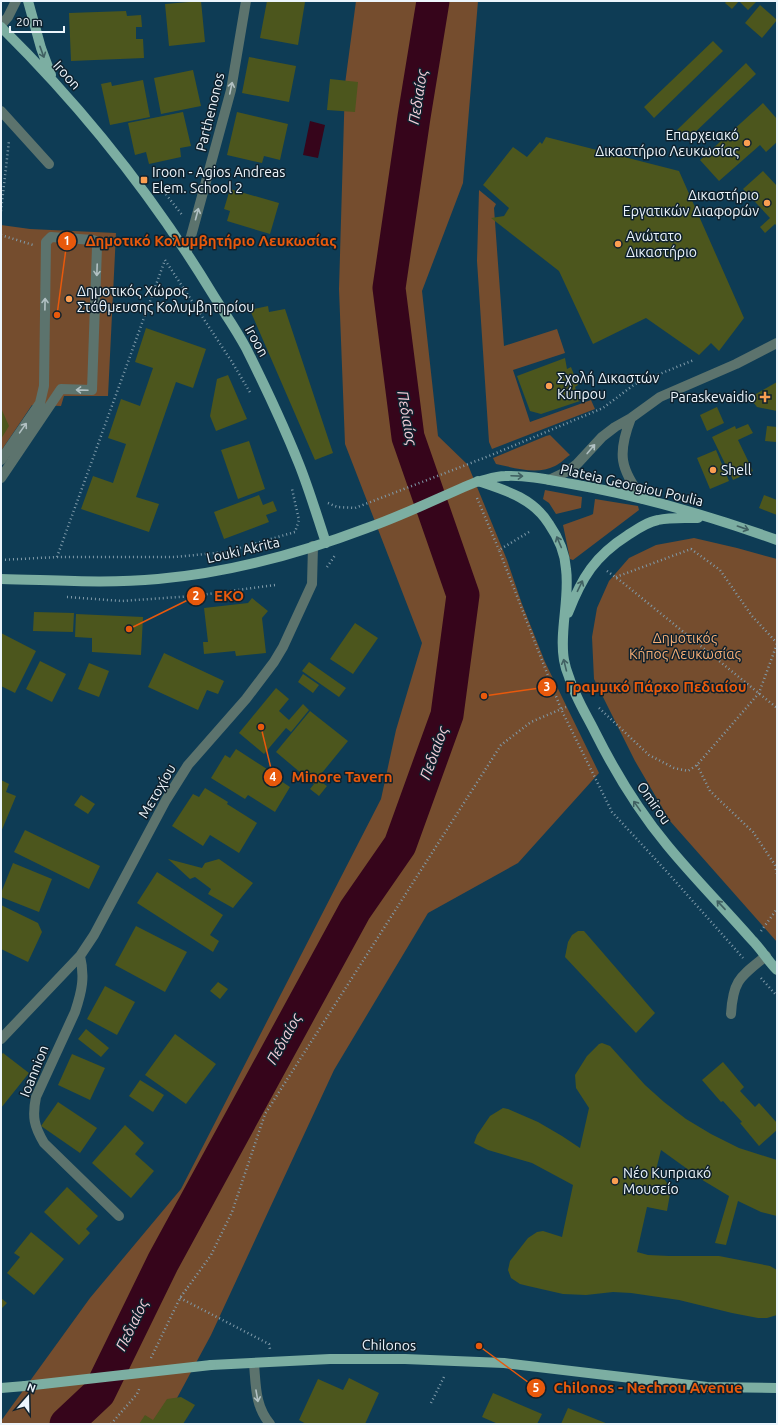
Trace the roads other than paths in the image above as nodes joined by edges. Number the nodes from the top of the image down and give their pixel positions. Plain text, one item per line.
1 (16, 1) edge
2 (28, 1) edge
3 (246, 1) edge
4 (1, 26) edge
5 (52, 79) junction
6 (1, 111) edge
7 (48, 164) dead end
8 (187, 251) junction
9 (777, 343) edge
10 (631, 418) junction
11 (1, 460) edge
12 (1, 478) edge
13 (549, 480) junction
14 (477, 482) junction
15 (643, 499) junction
16 (710, 518) junction
17 (777, 540) edge
18 (326, 543) junction
19 (313, 546) junction
20 (1, 579) edge
21 (565, 622) junction
22 (80, 956) junction
23 (766, 956) junction
24 (777, 970) edge
25 (731, 1014) dead end
26 (1, 1039) edge
27 (119, 1216) dead end
28 (254, 1364) junction
29 (1, 1388) edge
30 (777, 1388) edge
31 (270, 1424) edge

1 - 4 street, Iroon
2 -> 5 main road
8 -> 3 street, Parthenonos
4 - 5 main road, Iroon
5 - 8 main road, Iroon
6 - 7 street
8 - 18 main road, Iroon
9 - 10 street
13 -> 10 street
10 - 15 street
11 -> 12 street
14 -> 13 main road, Plateia Georgiou Poulia
13 - 15 main road, Plateia Georgiou Poulia
14 - 18 main road, Louki Akrita
21 -> 14 main road, Omirou
15 - 16 main road, Plateia Georgiou Poulia
16 -> 17 main road, Plateia Georgiou Poulia
21 -> 16 main road, Omirou
18 - 19 main road, Louki Akrita
19 - 20 main road, Louki Akrita
19 - 22 street, Μετοχίου
23 -> 21 main road, Omirou
22 - 26 street, Μετοχίου
22 - 27 street, Ioannion
23 - 24 main road, Omirou
23 - 25 street
28 - 29 main road, Chilonos, bridge
28 - 30 main road, Chilonos
28 -> 31 street

